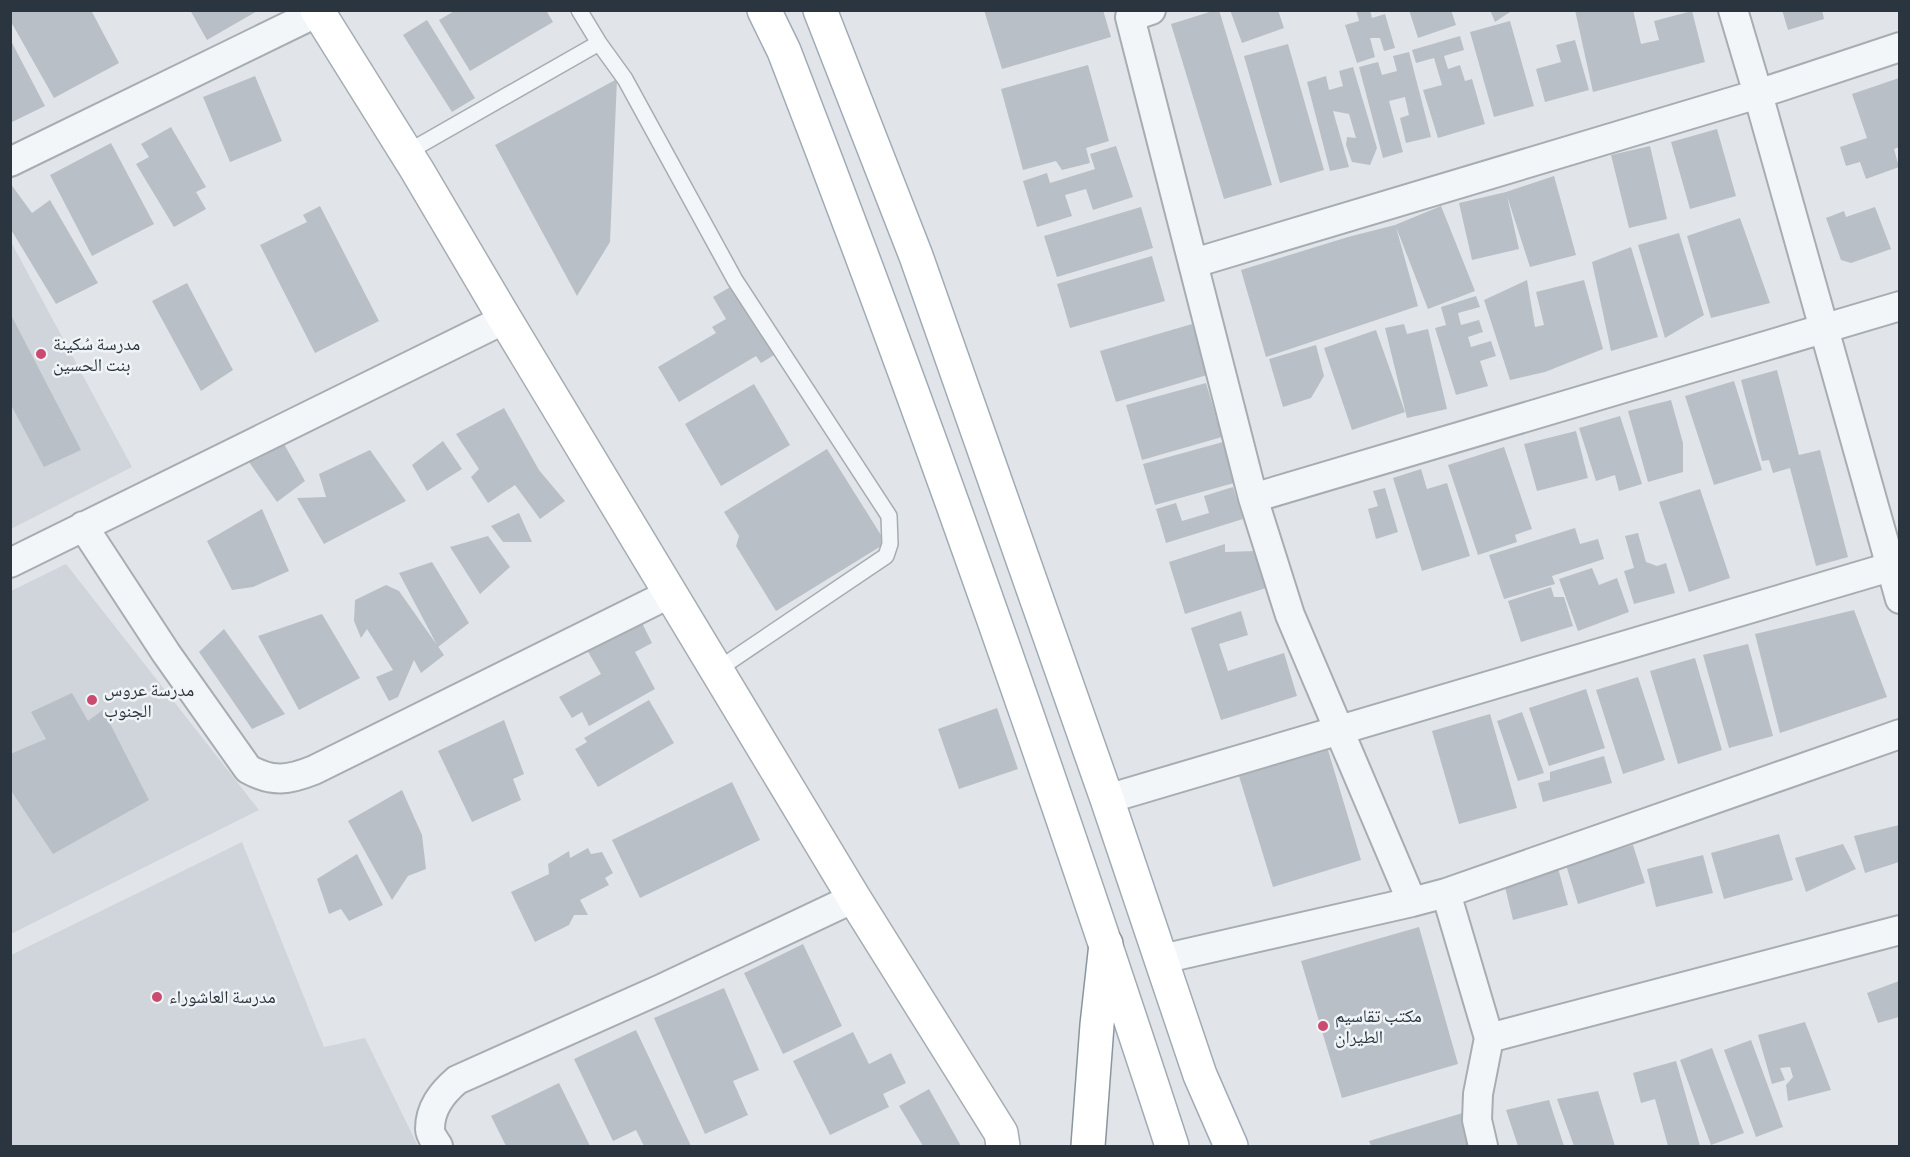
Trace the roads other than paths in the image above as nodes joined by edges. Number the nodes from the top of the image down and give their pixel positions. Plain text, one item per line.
1 (579, 10) edge
2 (764, 10) edge
3 (820, 10) edge
4 (1733, 10) edge
5 (317, 11) edge
6 (1136, 13) edge
7 (599, 44) junction
8 (1899, 47) edge
9 (1758, 94) junction
10 (406, 153) junction
11 (10, 162) edge
12 (1194, 263) junction
13 (1899, 306) edge
14 (505, 319) junction
15 (1823, 328) junction
16 (1253, 498) junction
17 (83, 526) junction
18 (10, 563) edge
19 (1890, 567) junction
20 (671, 593) junction
21 (1899, 598) edge
22 (717, 670) junction
23 (1339, 730) junction
24 (1899, 734) edge
25 (1107, 799) junction
26 (1446, 893) junction
27 (854, 898) junction
28 (1412, 902) junction
29 (1899, 930) edge
30 (1106, 944) junction
31 (1162, 959) junction
32 (1489, 1038) junction
33 (438, 1146) edge
34 (1004, 1146) edge
35 (1088, 1146) edge
36 (1172, 1146) edge
37 (1231, 1146) edge
38 (1483, 1146) edge

1 - 7 lane
2 - 30 main road
3 - 25 main road
4 - 9 street
5 - 10 main road
5 - 11 street
6 - 12 street
7 - 10 lane
7 - 22 lane
8 - 9 street
9 - 12 street
9 - 15 street
10 - 14 main road
12 - 16 street
13 - 15 street
14 - 17 street
14 - 20 main road
15 - 16 street
15 - 19 street
16 - 23 street
17 - 18 street
17 - 20 street
19 - 21 street
19 - 23 street
20 - 22 main road
22 - 27 main road
23 - 25 street
23 - 28 street
24 - 26 street
25 - 31 main road
26 - 28 street
26 - 32 street
27 - 33 street
27 - 34 main road
28 - 31 street
29 - 32 street
30 - 35 main road
30 - 36 main road
31 - 37 main road
32 - 38 street

